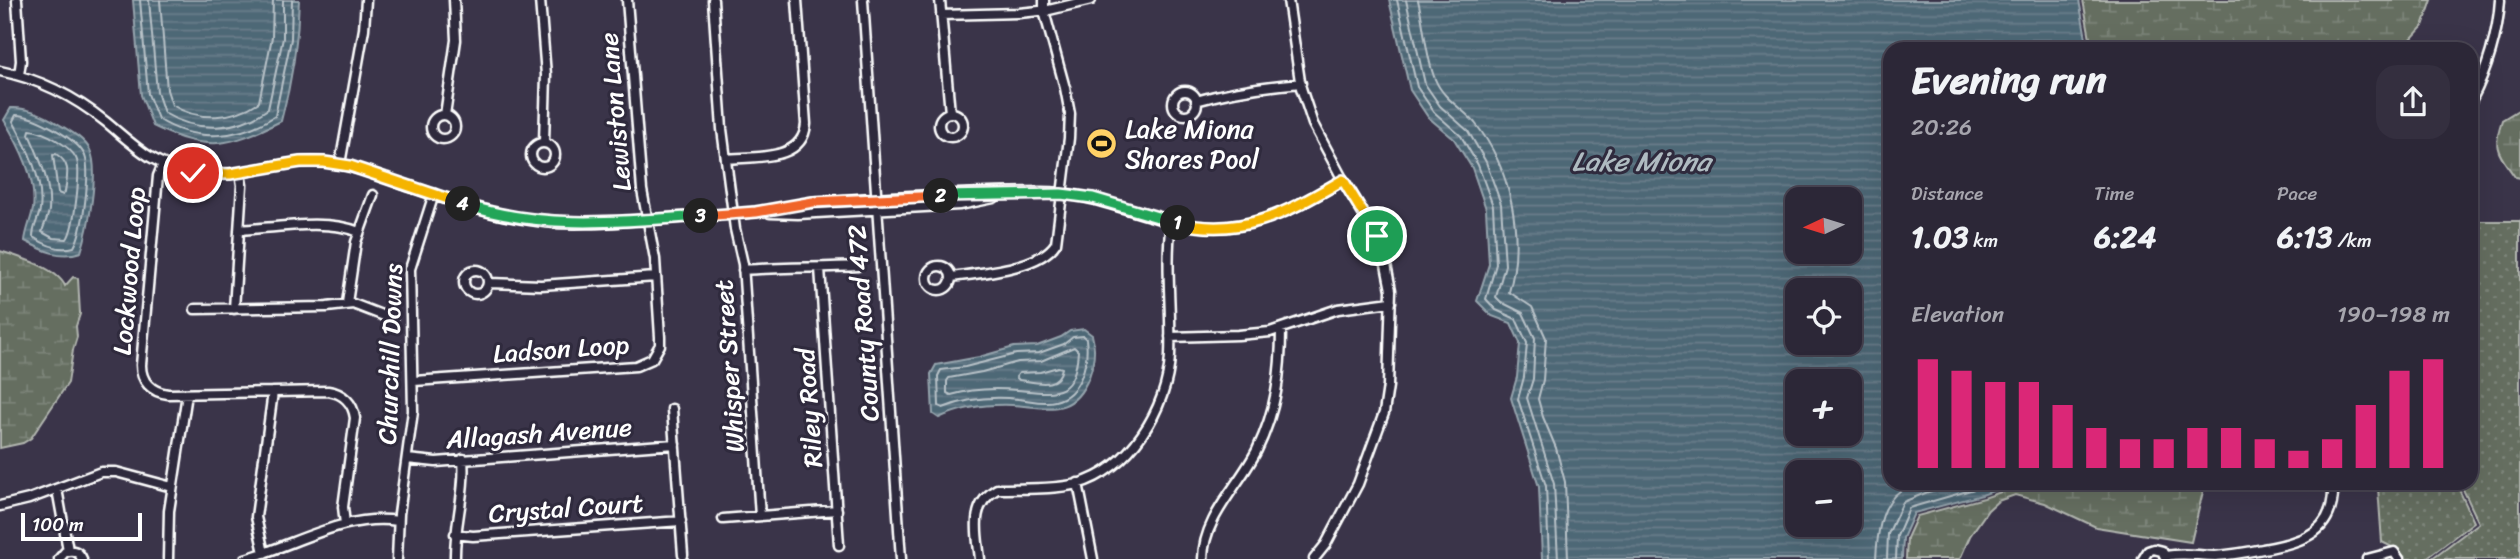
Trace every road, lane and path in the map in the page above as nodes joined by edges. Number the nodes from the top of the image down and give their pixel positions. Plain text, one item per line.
1 (17, 0) edge
2 (366, 0) edge
3 (454, 0) edge
4 (540, 0) edge
5 (626, 0) edge
6 (713, 0) edge
7 (797, 0) edge
8 (863, 0) edge
9 (940, 0) edge
10 (1044, 0) edge
11 (1091, 0) edge
12 (1288, 0) edge
13 (2500, 0) edge
14 (1044, 10) junction
15 (941, 15) junction
16 (0, 71) edge
17 (19, 75) junction
18 (1301, 83) junction
19 (2478, 84) edge
20 (1196, 101) dead end
21 (950, 113) dead end
22 (445, 115) dead end
23 (544, 142) dead end
24 (726, 159) junction
25 (163, 164) junction
26 (340, 164) junction
27 (240, 173) junction
28 (1343, 180) junction
29 (434, 194) junction
30 (1007, 194) junction
31 (1061, 194) junction
32 (373, 195) dead end
33 (875, 198) junction
34 (876, 211) junction
35 (756, 212) junction
36 (734, 214) junction
37 (646, 220) junction
38 (1171, 222) junction
39 (239, 230) junction
40 (359, 232) junction
41 (858, 266) dead end
42 (820, 268) junction
43 (743, 270) junction
44 (656, 277) junction
45 (951, 277) dead end
46 (488, 283) dead end
47 (1391, 302) junction
48 (348, 303) junction
49 (195, 309) dead end
50 (234, 309) junction
51 (392, 319) dead end
52 (1281, 330) junction
53 (1170, 337) junction
54 (414, 381) junction
55 (273, 392) junction
56 (187, 394) junction
57 (672, 409) dead end
58 (675, 444) junction
59 (407, 459) junction
60 (463, 459) junction
61 (1078, 484) junction
62 (172, 487) junction
63 (57, 489) junction
64 (2333, 490) edge
65 (0, 506) edge
66 (837, 510) junction
67 (760, 516) junction
68 (723, 519) dead end
69 (398, 521) junction
70 (681, 521) junction
71 (345, 524) junction
72 (455, 534) junction
73 (839, 545) dead end
74 (68, 550) junction
75 (264, 553) junction
76 (683, 555) dead end
77 (2397, 555) edge
78 (2166, 558) edge
79 (59, 559) edge
80 (82, 559) edge
81 (168, 559) edge
82 (245, 559) edge
83 (397, 559) edge
84 (455, 559) edge
85 (901, 559) edge
86 (980, 559) edge
87 (1093, 559) edge
88 (1203, 559) edge
89 (1314, 559) edge
90 (2143, 559) edge
91 (2367, 559) edge

1 - 17 street
2 - 26 street
3 - 22 street
4 - 23 street
5 - 37 street, Lewiston Lane
6 - 24 street, Whisper Street
7 - 24 street
8 - 33 street, County Road 472
9 - 15 street
10 - 14 street
11 - 14 street
12 - 18 street
13 - 19 street
14 - 15 street
14 - 31 street
15 - 21 street
16 - 17 street
17 - 25 street
18 - 20 street
18 - 28 street
24 - 36 street, Whisper Street
25 - 27 street
25 - 56 street, Lockwood Loop
26 - 27 street
26 - 29 street
27 - 39 street
28 - 38 street
28 - 47 street
29 - 37 street
29 - 54 street, Churchill Downs
30 - 31 street
30 - 33 street
30 - 34 street
31 - 38 street
31 - 45 street
32 - 40 street
33 - 34 street, County Road 472
33 - 35 street
34 - 35 street
34 - 85 street, County Road 472
35 - 36 street
36 - 37 street
36 - 43 street, Whisper Street
37 - 44 street, Ladson Loop
38 - 53 street
39 - 40 street
39 - 50 street
40 - 48 street
41 - 42 street
42 - 43 street
42 - 66 street, Riley Road
43 - 67 street, Whisper Street
44 - 46 street
44 - 54 street, Ladson Loop
47 - 52 street
47 - 89 street
48 - 50 street
48 - 51 street
49 - 50 street
52 - 53 street
52 - 88 street
53 - 61 street
54 - 59 street, Churchill Downs
55 - 56 street, Lockwood Loop
55 - 71 street, Lockwood Loop
55 - 75 street
56 - 62 street
57 - 58 street
58 - 60 street, Allagash Avenue
58 - 70 street
59 - 60 street, Allagash Avenue
59 - 69 street, Churchill Downs
60 - 72 street
61 - 86 street
61 - 87 street
62 - 63 street
62 - 81 street
63 - 65 street
63 - 74 street
64 - 78 street
66 - 67 street
66 - 73 street, Riley Road
67 - 68 street
69 - 71 street
69 - 83 street, Churchill Downs
70 - 72 street, Crystal Court
70 - 76 street
71 - 75 street
72 - 84 street
74 - 79 street
74 - 80 street
75 - 82 street
77 - 91 street
78 - 90 street

